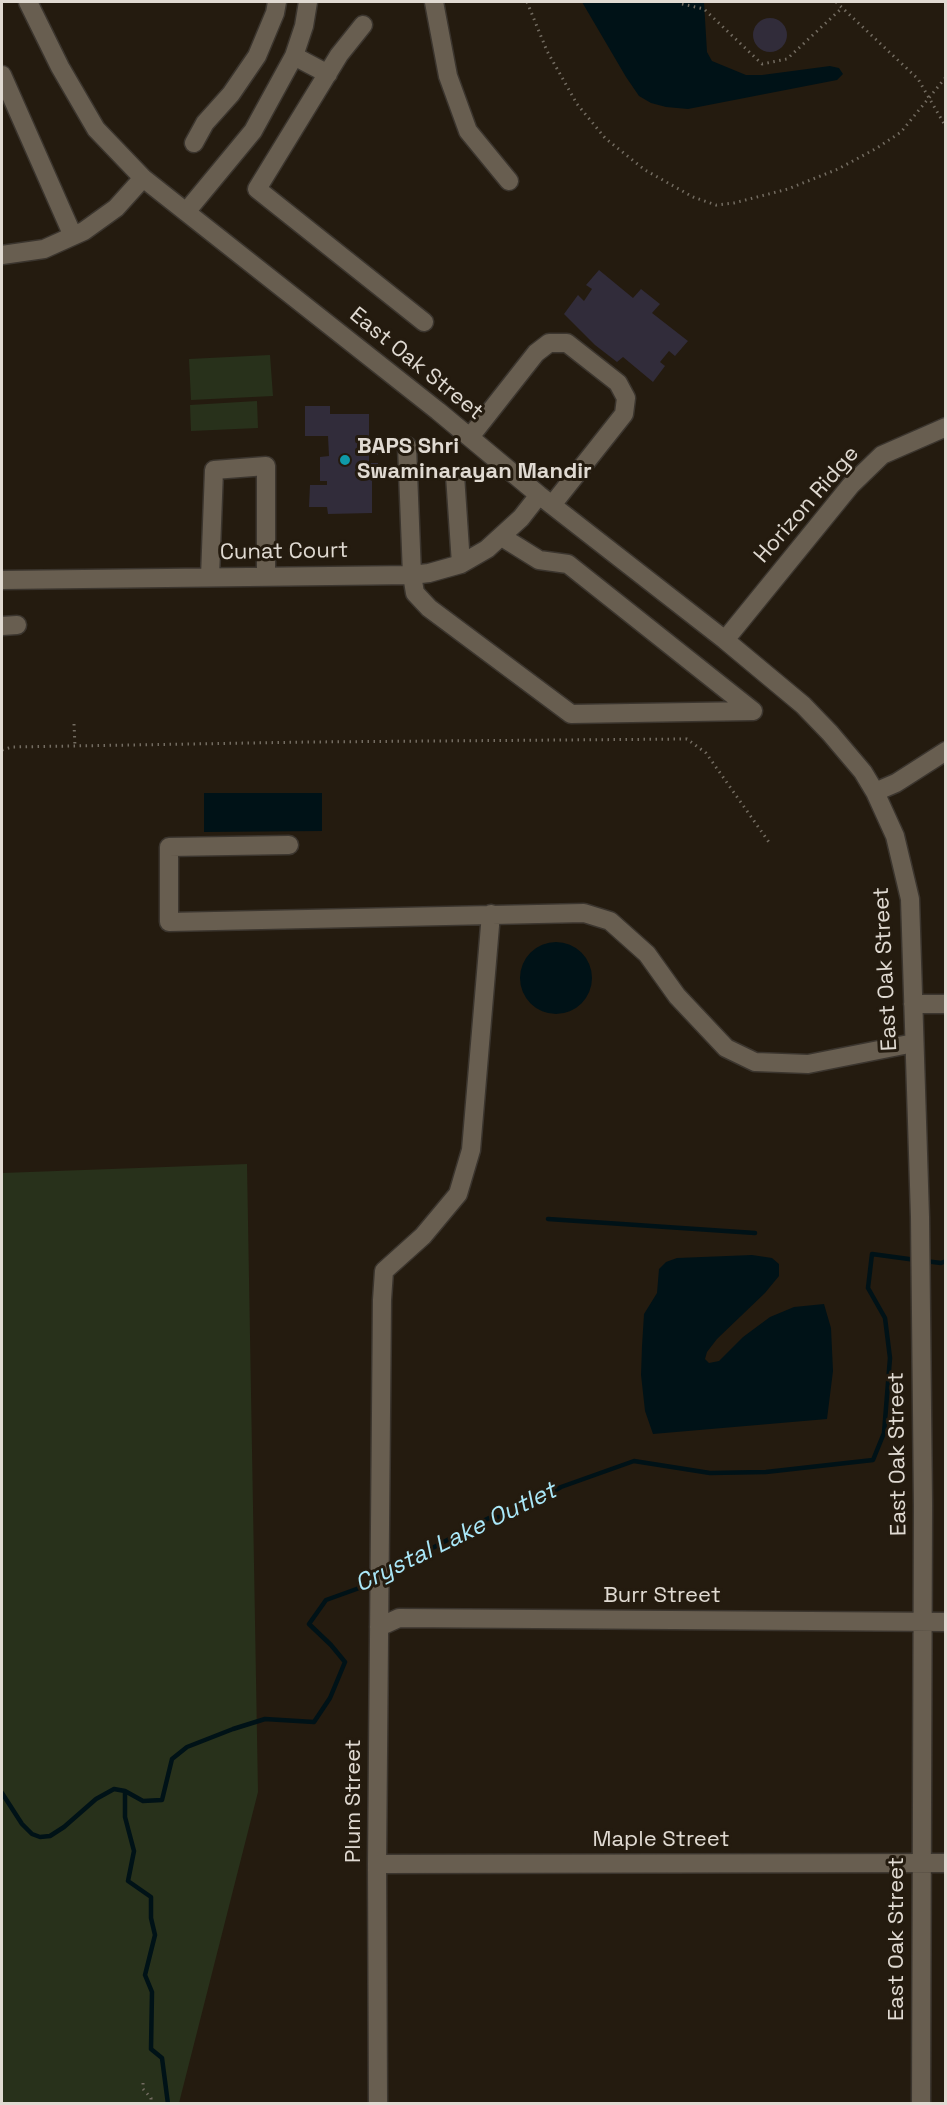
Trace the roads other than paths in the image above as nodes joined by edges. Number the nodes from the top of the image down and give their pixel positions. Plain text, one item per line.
1 (28, 2) edge
2 (277, 2) edge
3 (308, 2) edge
4 (434, 2) edge
5 (363, 25) dead end
6 (294, 56) junction
7 (328, 74) junction
8 (2, 75) edge
9 (194, 142) dead end
10 (143, 178) junction
11 (509, 181) dead end
12 (186, 212) junction
13 (73, 236) junction
14 (2, 255) edge
15 (424, 322) dead end
16 (945, 427) edge
17 (470, 437) junction
18 (407, 446) dead end
19 (455, 475) dead end
20 (546, 500) junction
21 (502, 537) junction
22 (461, 564) junction
23 (412, 575) junction
24 (266, 576) junction
25 (210, 577) junction
26 (2, 580) edge
27 (725, 640) junction
28 (945, 751) edge
29 (875, 792) junction
30 (289, 844) dead end
31 (491, 914) junction
32 (913, 1004) junction
33 (945, 1004) edge
34 (914, 1043) junction
35 (922, 1622) junction
36 (945, 1622) edge
37 (379, 1627) junction
38 (945, 1863) edge
39 (377, 1864) junction
40 (921, 1864) junction
41 (378, 2103) edge
42 (921, 2103) edge

1 - 10 street, East Oak Street
2 - 9 street
3 - 6 street
4 - 11 street
5 - 7 street
6 - 7 street
6 - 12 street
7 - 15 street
8 - 13 street
10 - 12 street, East Oak Street
10 - 13 street
12 - 17 street, East Oak Street
13 - 14 street
16 - 27 street, Horizon Ridge
17 - 20 street, East Oak Street
17 - 20 street, Cunat Court
18 - 23 street
19 - 22 street
20 - 21 street, Cunat Court
20 - 27 street, East Oak Street
21 - 22 street, Cunat Court
21 - 23 street
22 - 23 street, Cunat Court
23 - 24 street, Cunat Court
24 - 25 street, Cunat Court
24 - 25 street
25 - 26 street, Cunat Court
27 - 29 street, East Oak Street
28 - 29 street
29 - 32 street, East Oak Street
30 - 31 street
31 - 34 street
31 - 37 street, Plum Street
32 - 33 street
32 - 34 street, East Oak Street
34 - 35 street, East Oak Street
35 - 36 street, Burr Street
35 - 37 street, Burr Street
35 - 40 street, East Oak Street
37 - 39 street, Plum Street
38 - 40 street, Maple Street
39 - 40 street, Maple Street
39 - 41 street, Plum Street
40 - 42 street, East Oak Street

